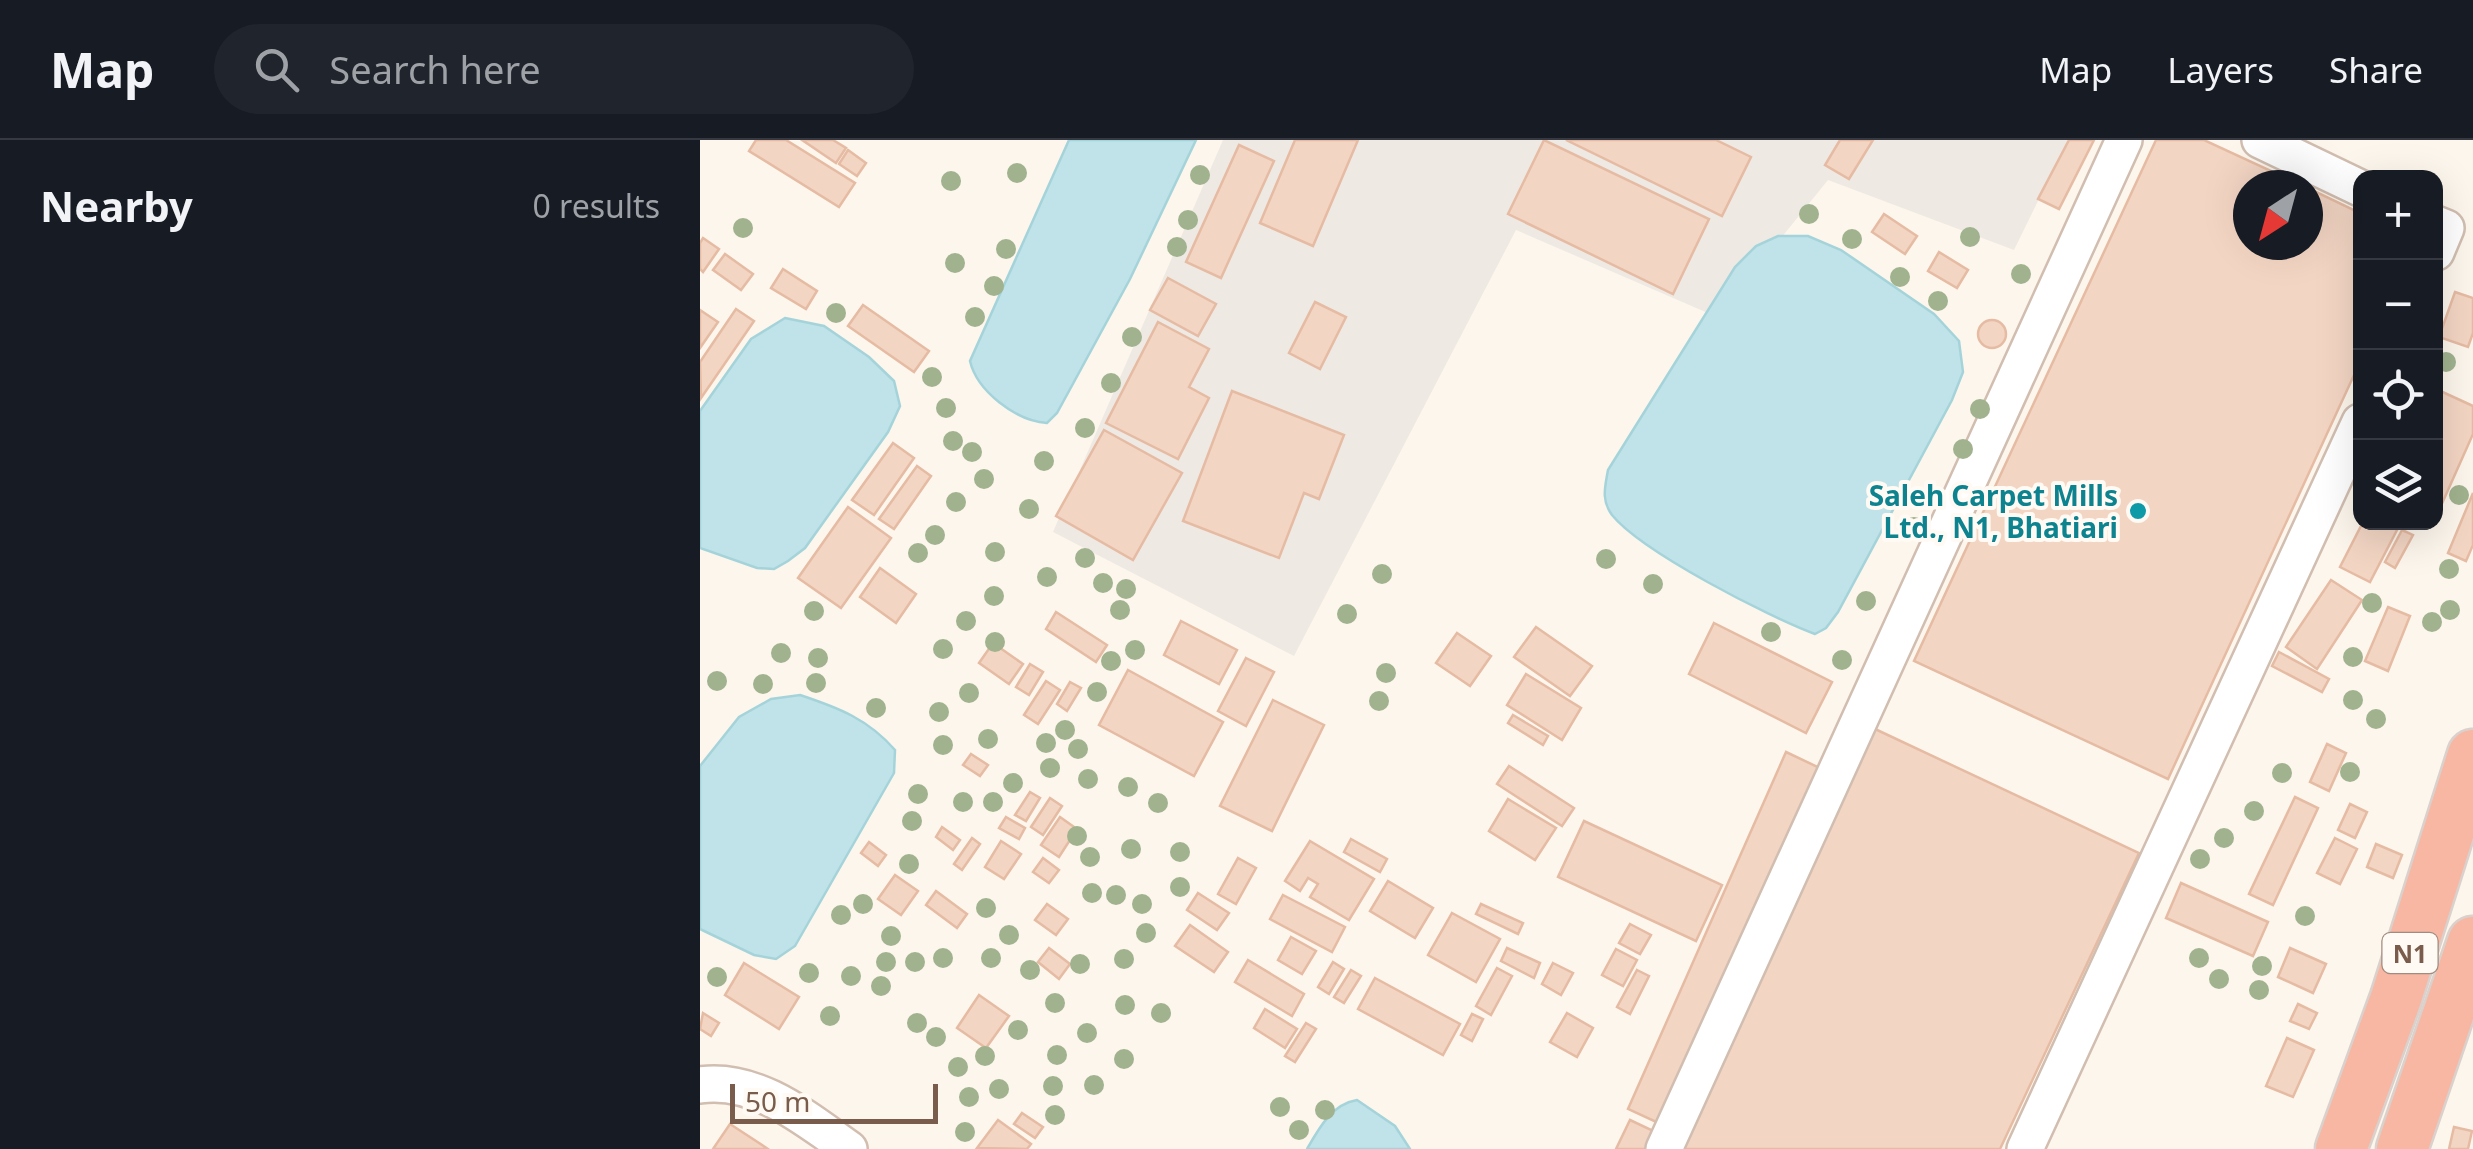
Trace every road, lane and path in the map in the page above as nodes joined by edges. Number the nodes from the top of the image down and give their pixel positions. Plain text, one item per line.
1 (2124, 140) edge
2 (2260, 140) edge
3 (2353, 185) edge
4 (2353, 437) edge
5 (2473, 755) edge
6 (2473, 942) edge
7 (700, 1086) edge
8 (849, 1149) edge
9 (1664, 1149) edge
10 (2025, 1149) edge
11 (2341, 1149) edge
12 (2402, 1149) edge

1 - 9 street
2 - 3 street
4 - 10 street
5 - 11 highway, N1
6 - 12 highway, N1
7 - 8 street

